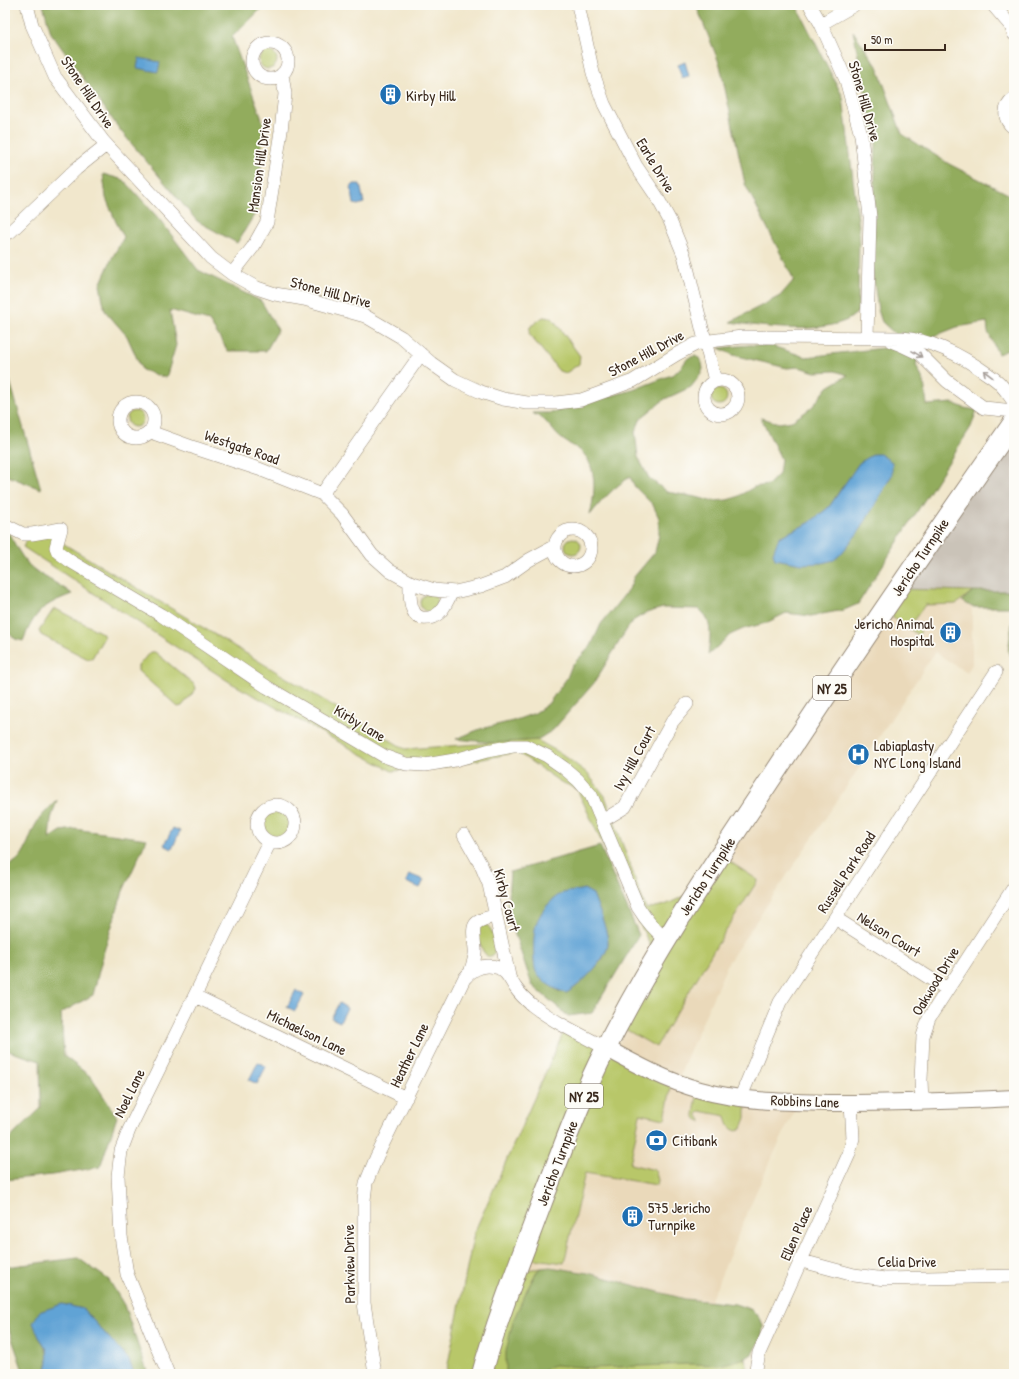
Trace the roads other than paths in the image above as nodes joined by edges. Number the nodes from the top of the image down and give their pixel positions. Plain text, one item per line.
1 (27, 5) edge
2 (578, 5) edge
3 (810, 5) edge
4 (854, 5) edge
5 (993, 5) edge
6 (821, 24) junction
7 (1014, 34) edge
8 (282, 74) dead end
9 (1014, 99) edge
10 (1014, 128) edge
11 (106, 145) junction
12 (5, 234) edge
13 (232, 274) junction
14 (868, 338) junction
15 (882, 338) junction
16 (705, 342) junction
17 (421, 354) junction
18 (715, 382) dead end
19 (1014, 402) edge
20 (1014, 411) edge
21 (1014, 422) edge
22 (151, 430) dead end
23 (322, 494) junction
24 (5, 525) edge
25 (555, 546) dead end
26 (410, 582) junction
27 (452, 592) junction
28 (996, 672) dead end
29 (687, 704) dead end
30 (602, 821) junction
31 (464, 835) dead end
32 (270, 842) dead end
33 (1014, 887) edge
34 (496, 916) junction
35 (835, 918) junction
36 (667, 940) junction
37 (471, 970) junction
38 (509, 976) junction
39 (947, 989) junction
40 (195, 996) junction
41 (606, 1048) junction
42 (406, 1098) junction
43 (1014, 1098) edge
44 (740, 1099) junction
45 (922, 1102) junction
46 (851, 1103) junction
47 (377, 1156) joint
48 (802, 1261) junction
49 (1014, 1276) edge
50 (168, 1374) edge
51 (375, 1374) edge
52 (482, 1374) edge
53 (755, 1374) edge

1 - 11 street, Stone Hill Drive
2 - 16 street, Earle Drive
3 - 6 street, Stone Hill Drive
4 - 6 street
5 - 7 street
6 - 14 street, Stone Hill Drive
8 - 13 street, Mansion Hill Drive
9 - 10 street
11 - 12 street
11 - 13 street, Stone Hill Drive
13 - 17 street, Stone Hill Drive
14 - 15 street
14 - 16 street, Stone Hill Drive
19 -> 15 street
15 -> 20 street
16 - 17 street, Stone Hill Drive
16 - 18 street, Earle Drive
17 - 23 street
21 - 36 main road, Jericho Turnpike / NY 25
22 - 23 street, Westgate Road
23 - 26 street, Westgate Road
24 - 30 street, Kirby Lane
25 - 27 street, Westgate Road
26 - 27 street, Westgate Road
26 - 27 street
28 - 35 street, Russell Park Road
29 - 30 street, Ivy Hill Court
30 - 36 street, Kirby Lane
31 - 34 street, Kirby Court
32 - 40 street, Noel Lane
33 - 39 street, Oakwood Drive
34 - 37 street, Heather Lane
34 - 38 street, Kirby Court
35 - 39 street, Nelson Court
35 - 44 street, Russell Park Road
36 - 41 main road, Jericho Turnpike / NY 25
37 - 38 street
37 - 42 street, Heather Lane
38 - 41 street
39 - 45 street, Oakwood Drive
40 - 42 street, Michaelson Lane
40 - 50 street, Noel Lane
41 - 44 street, Robbins Lane
41 - 52 main road, Jericho Turnpike / NY 25
42 - 47 street, Heather Lane
43 - 45 street, Robbins Lane
44 - 46 street, Robbins Lane
45 - 46 street, Robbins Lane
46 - 48 street, Ellen Place
47 - 51 street, Parkview Drive
48 - 49 street, Celia Drive
48 - 53 street, Ellen Place

